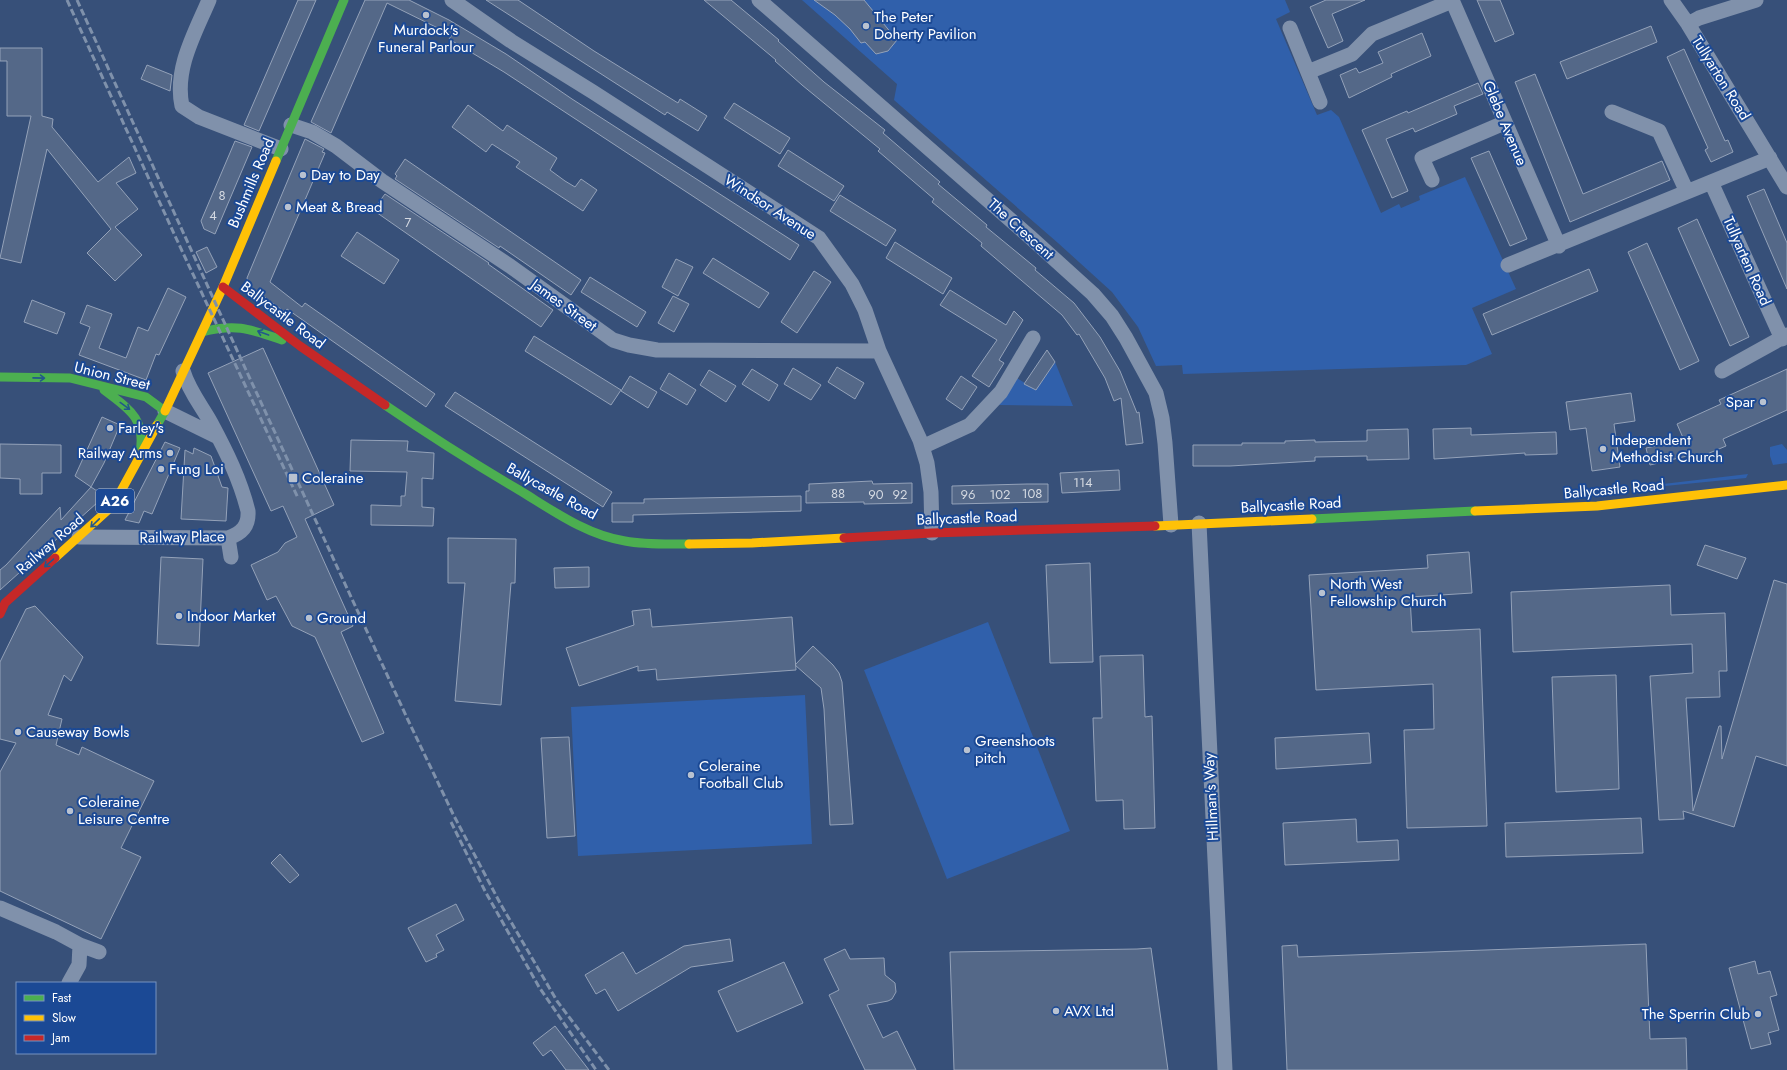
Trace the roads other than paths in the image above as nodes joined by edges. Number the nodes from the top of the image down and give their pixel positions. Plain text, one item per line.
1 (209, 0) edge
2 (344, 0) edge
3 (452, 0) edge
4 (759, 0) edge
5 (1671, 0) edge
6 (1756, 0) edge
7 (1452, 1) edge
8 (1688, 24) junction
9 (1290, 28) dead end
10 (1308, 72) junction
11 (1320, 102) dead end
12 (1612, 112) dead end
13 (1504, 123) junction
14 (291, 125) junction
15 (281, 149) junction
16 (1770, 158) junction
17 (1432, 180) dead end
18 (1711, 182) junction
19 (1787, 188) edge
20 (1687, 192) junction
21 (1559, 246) junction
22 (1508, 265) dead end
23 (223, 287) junction
24 (202, 332) junction
25 (1784, 337) edge
26 (1034, 338) dead end
27 (300, 346) junction
28 (879, 351) junction
29 (1722, 371) dead end
30 (182, 373) junction
31 (0, 377) edge
32 (94, 382) junction
33 (165, 389) dead end
34 (165, 411) junction
35 (218, 437) junction
36 (922, 447) junction
37 (140, 457) junction
38 (1787, 486) edge
39 (1198, 524) junction
40 (1171, 525) junction
41 (932, 533) junction
42 (79, 537) junction
43 (228, 538) junction
44 (231, 557) dead end
45 (2, 607) edge
46 (0, 908) edge
47 (80, 945) junction
48 (99, 952) dead end
49 (70, 982) edge
50 (1225, 1070) edge

1 - 15 street
2 - 14 main road, Bushmills Road
3 - 28 street, Windsor Avenue
4 - 40 street, The Crescent
5 - 8 street, Tullyarton Road
6 - 8 street
7 - 10 street
7 - 13 street, Glebe Avenue
8 - 16 street, Tullyarton Road
9 - 10 street
10 - 11 street
12 - 20 street
13 - 17 street
13 - 21 street, Glebe Avenue
14 - 15 main road, Bushmills Road
14 - 28 street, James Street
15 - 23 main road, Bushmills Road
16 - 18 street
16 - 19 street
18 - 20 street
18 - 25 street, Tullyarten Road
20 - 21 street
21 - 22 street
23 - 24 main road, Bushmills Road
23 - 27 main road, Ballycastle Road
27 -> 24 main road
24 - 30 main road, Bushmills Road
25 - 29 street, Tullyarten Road
26 - 36 street
27 - 41 main road, Ballycastle Road
28 - 36 street, Windsor Avenue
30 - 33 main road, Bushmills Road
30 - 34 main road, Bushmills Road
30 - 35 street, Railway Place
31 -> 32 main road, Union Street / A26
32 - 34 main road, Union Street / A26
32 -> 37 main road, A26
34 - 35 street
34 - 37 main road, Railway Road / A26
35 - 43 street, Railway Place
36 - 41 street, Windsor Avenue
37 -> 42 main road, Railway Road / A26
38 - 39 main road, Ballycastle Road
39 - 40 main road, Ballycastle Road
39 - 50 street, Hillman's Way
40 - 41 main road, Ballycastle Road
42 - 43 street, Railway Place
42 -> 45 main road, Railway Road / A26
43 - 44 street
46 - 47 street
47 - 48 street
47 - 49 street

